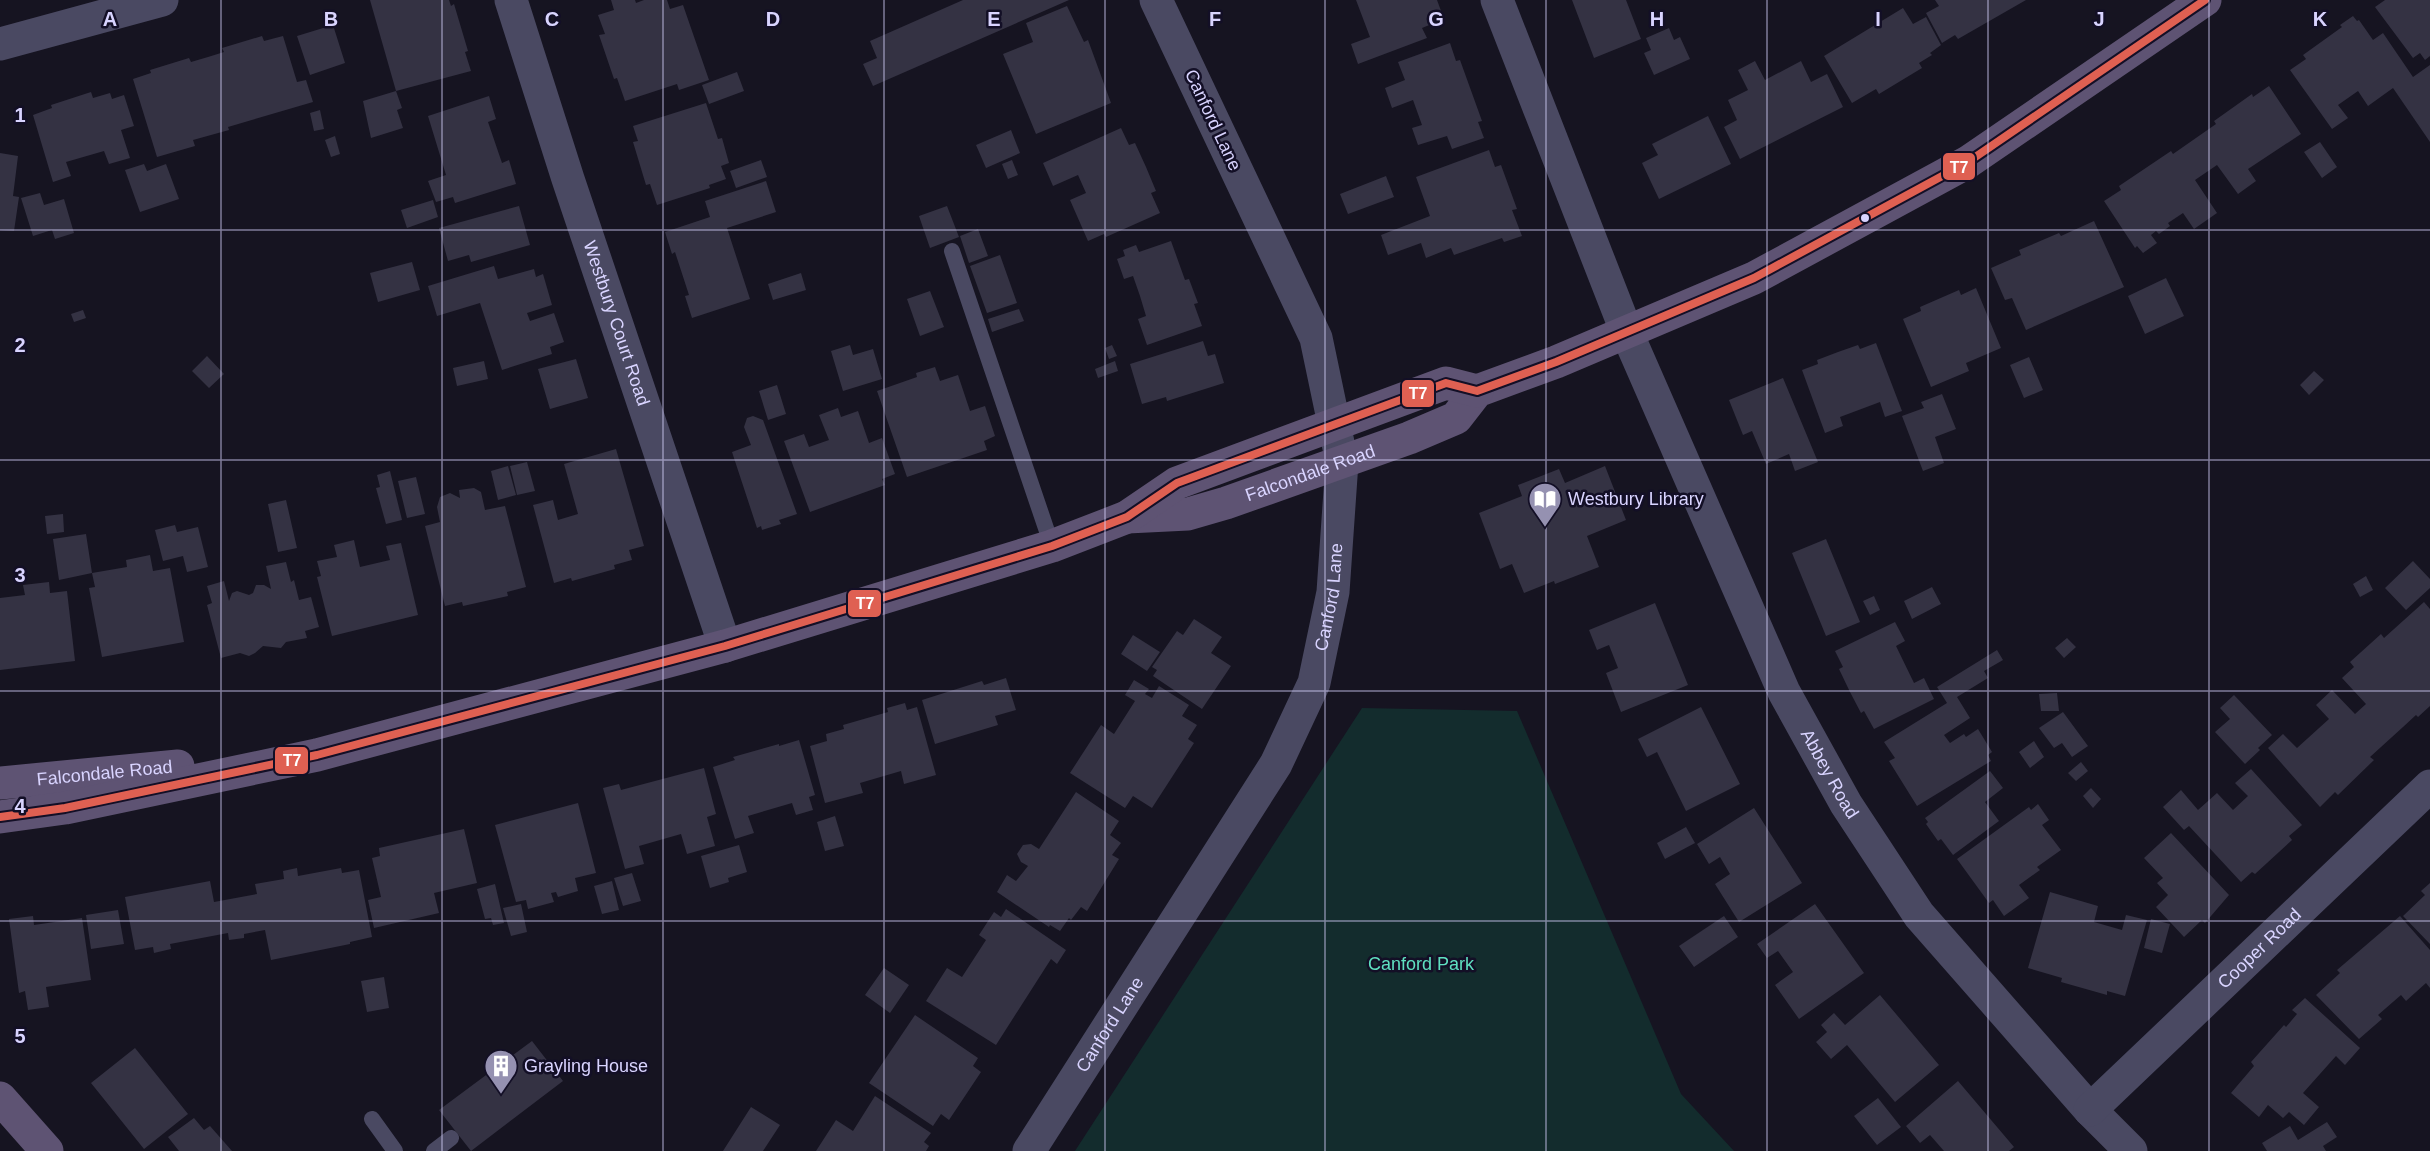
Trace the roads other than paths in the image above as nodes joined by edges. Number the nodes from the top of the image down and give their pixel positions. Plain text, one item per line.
1 (162, 0) edge
2 (511, 0) edge
3 (1156, 0) edge
4 (1497, 0) edge
5 (2205, 0) edge
6 (0, 44) edge
7 (952, 251) dead end
8 (1627, 333) junction
9 (1477, 391) junction
10 (1334, 424) junction
11 (1342, 462) junction
12 (1127, 517) junction
13 (1052, 546) junction
14 (725, 646) junction
15 (317, 755) junction
16 (0, 783) edge
17 (2430, 786) edge
18 (0, 817) edge
19 (0, 1098) edge
20 (2090, 1110) junction
21 (372, 1119) dead end
22 (451, 1138) dead end
23 (47, 1151) edge
24 (395, 1151) edge
25 (434, 1151) edge
26 (1029, 1151) edge
27 (2131, 1151) edge

1 - 6 street
2 - 14 street, Westbury Court Road
3 - 10 street, Canford Lane
4 - 8 street, Abbey Road
5 - 8 main road
7 - 13 lane
8 - 9 main road
8 - 20 street, Abbey Road
9 - 10 main road, Falcondale Road
9 - 11 main road, Falcondale Road
10 - 11 street, Canford Lane
10 - 12 main road, Falcondale Road
11 - 12 main road, Falcondale Road
11 - 26 street, Canford Lane
12 - 13 main road, Falcondale Road
13 - 14 main road, Falcondale Road
14 - 15 main road, Falcondale Road
15 - 16 main road, Falcondale Road
15 - 18 main road, Falcondale Road
17 - 20 street, Cooper Road
19 - 23 main road
20 - 27 street, Abbey Road
21 - 24 lane
22 - 25 lane

